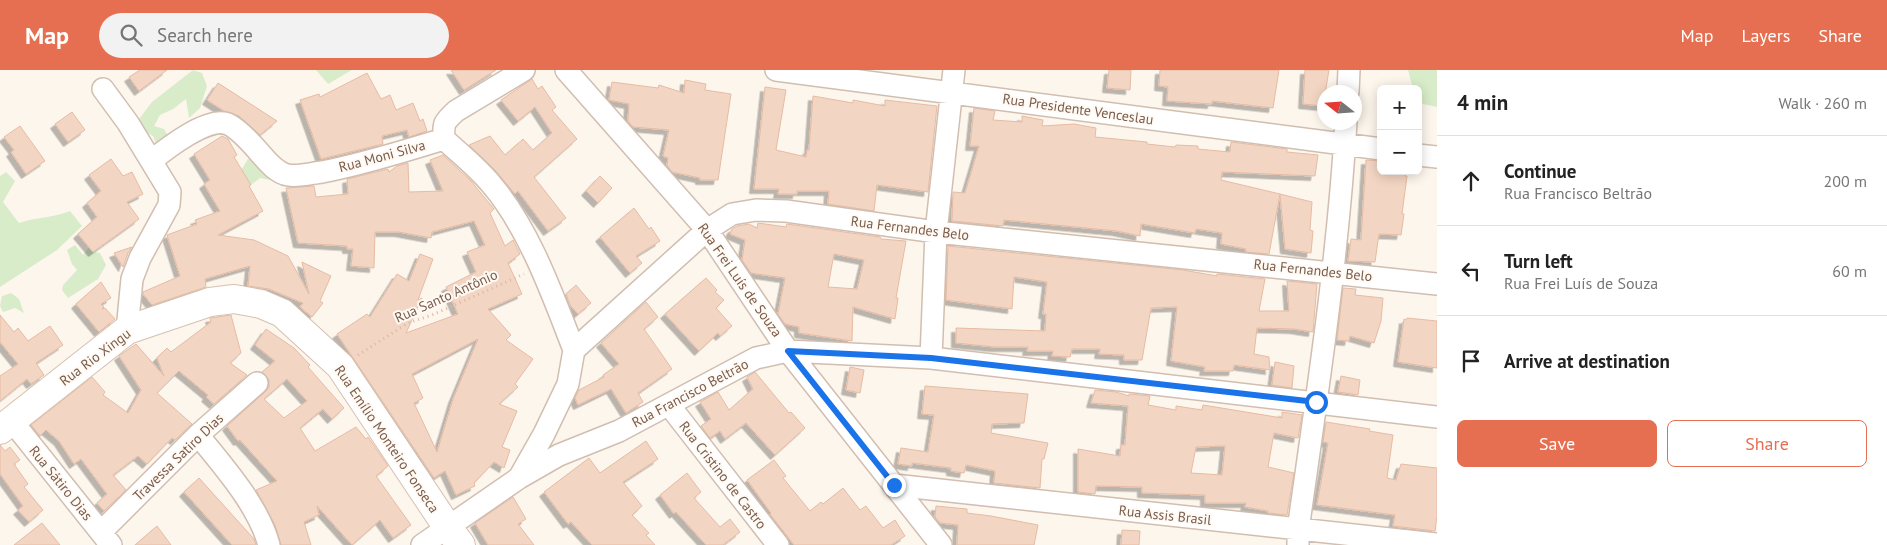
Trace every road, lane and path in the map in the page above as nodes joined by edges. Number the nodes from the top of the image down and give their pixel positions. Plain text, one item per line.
1 (524, 70) edge
2 (566, 70) edge
3 (776, 70) edge
4 (954, 70) edge
5 (1349, 70) edge
6 (1348, 85) edge
7 (103, 88) dead end
8 (953, 92) junction
9 (1346, 130) edge
10 (444, 139) junction
11 (1345, 144) junction
12 (1377, 149) edge
13 (1422, 155) edge
14 (1437, 157) edge
15 (151, 161) junction
16 (707, 230) junction
17 (936, 232) junction
18 (539, 267) junction
19 (1332, 272) junction
20 (1437, 284) edge
21 (261, 304) joint
22 (127, 330) junction
23 (574, 350) junction
24 (788, 351) junction
25 (931, 358) junction
26 (340, 366) junction
27 (257, 384) dead end
28 (1316, 402) junction
29 (669, 405) junction
30 (1437, 417) edge
31 (6, 425) edge
32 (198, 435) junction
33 (519, 478) junction
34 (894, 485) junction
35 (454, 537) edge
36 (1298, 538) edge
37 (106, 539) edge
38 (1437, 544) edge
39 (269, 545) edge
40 (422, 545) edge
41 (778, 545) edge
42 (941, 545) edge

1 - 10 street, Rua Moni Silva
2 - 16 street, Rua Frei Luís de Souza
3 - 8 street, Rua Presidente Venceslau
4 - 8 street
5 - 6 street
7 - 15 street
8 - 11 street, Rua Presidente Venceslau
8 - 17 street
9 - 11 street
10 - 15 street, Rua Moni Silva
10 - 18 street
11 - 12 street, Rua Presidente Venceslau
11 - 19 street
13 - 14 street
15 - 22 street
16 - 17 street, Rua Fernandes Belo
16 - 23 street, Rua Fernandes Belo
16 - 24 street, Rua Frei Luís de Souza
17 - 19 street, Rua Fernandes Belo
17 - 25 street
18 - 23 street
18 - 26 path, Rua Santo Antônio
19 - 20 street, Rua Fernandes Belo
19 - 28 street
21 - 22 main road, Rua Rio Xingu
21 - 26 main road, Rua Emílio Monteiro Fonseca
22 - 31 main road, Rua Rio Xingu
23 - 33 street
24 - 25 street, Rua Francisco Beltrão
24 - 29 street, Rua Francisco Beltrão
24 - 34 street, Rua Frei Luís de Souza
25 - 28 street, Rua Francisco Beltrão
26 - 35 main road, Rua Emílio Monteiro Fonseca
27 - 32 street, Travessa Satiro Dias
28 - 30 street, Rua Francisco Beltrão
28 - 36 street
29 - 33 street, Rua Francisco Beltrão
29 - 41 street, Rua Cristino de Castro
31 - 37 street, Rua Sátiro Dias
32 - 37 street, Travessa Satiro Dias
32 - 39 street
33 - 35 street, Rua Francisco Beltrão
34 - 36 street, Rua Assis Brasil
34 - 42 street, Rua Frei Luís de Souza
35 - 40 street, Rua Francisco Beltrão
36 - 38 street, Rua Assis Brasil

